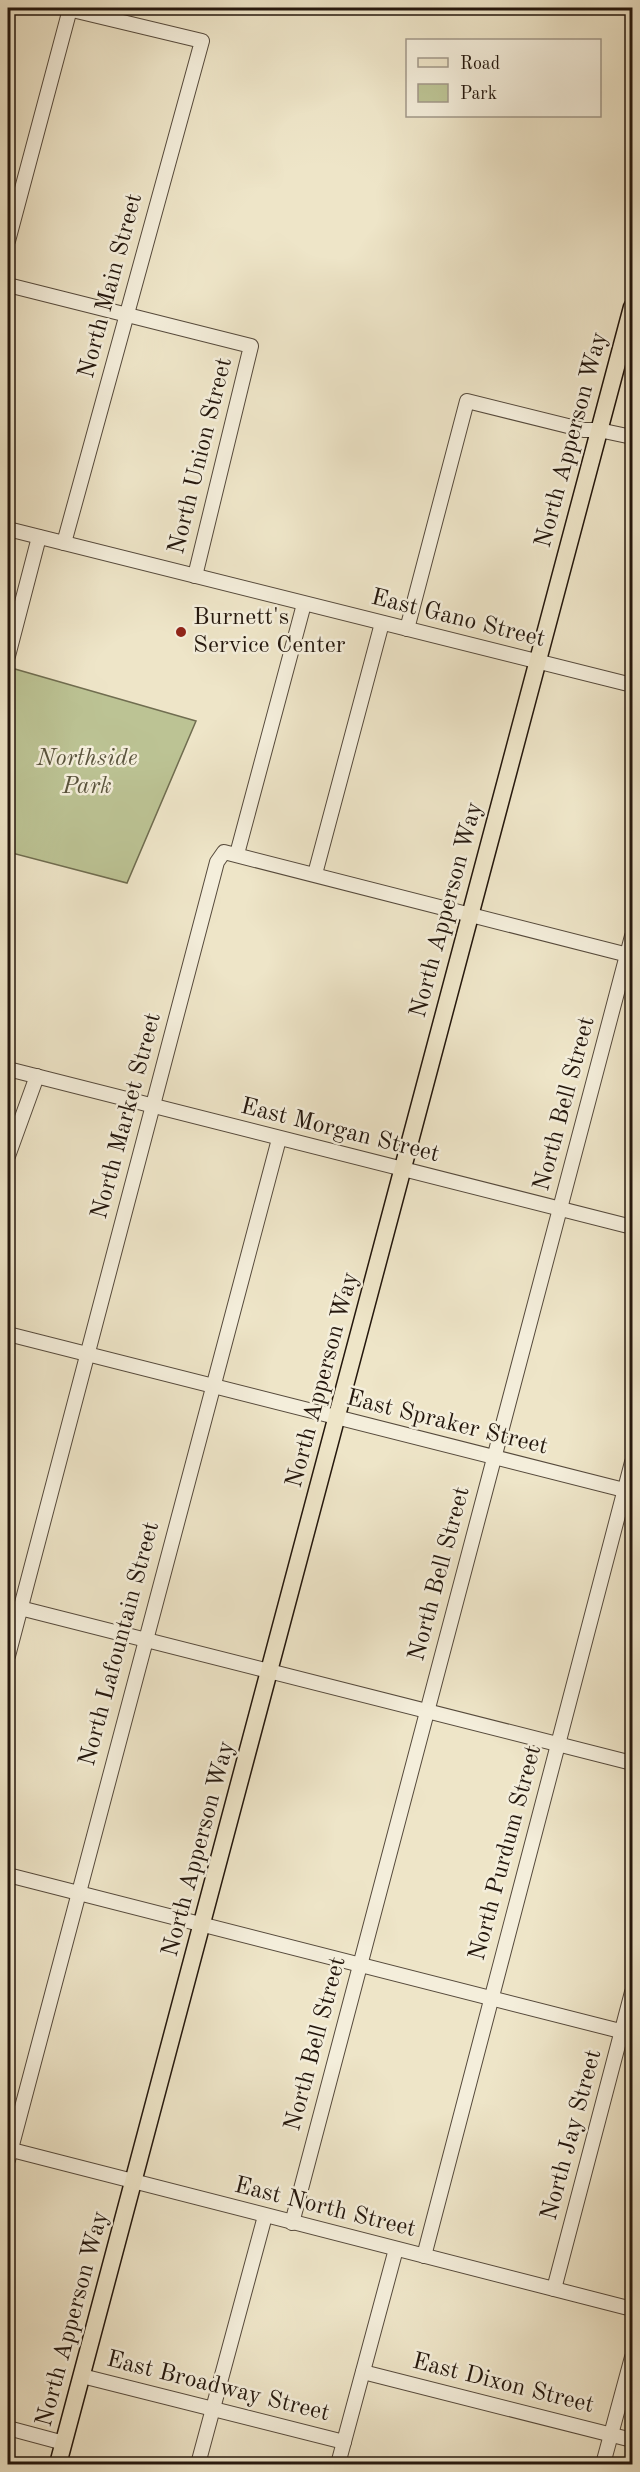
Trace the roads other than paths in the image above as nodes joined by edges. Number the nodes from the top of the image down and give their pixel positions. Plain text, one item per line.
1 (67, 8) edge
2 (8, 241) edge
3 (8, 285) edge
4 (633, 306) edge
5 (127, 315) junction
6 (599, 430) junction
7 (633, 438) edge
8 (8, 529) edge
9 (39, 537) junction
10 (64, 543) junction
11 (195, 576) junction
12 (304, 604) junction
13 (382, 623) junction
14 (406, 629) junction
15 (8, 656) edge
16 (538, 662) junction
17 (633, 685) edge
18 (237, 854) junction
19 (315, 874) junction
20 (471, 914) junction
21 (633, 936) edge
22 (630, 955) edge
23 (8, 1069) edge
24 (36, 1076) junction
25 (153, 1107) junction
26 (279, 1139) junction
27 (8, 1156) edge
28 (405, 1171) junction
29 (560, 1210) junction
30 (633, 1227) edge
31 (8, 1334) edge
32 (87, 1355) junction
33 (212, 1387) junction
34 (338, 1418) junction
35 (494, 1457) junction
36 (633, 1462) edge
37 (629, 1491) edge
38 (20, 1608) junction
39 (145, 1641) junction
40 (8, 1656) edge
41 (270, 1673) junction
42 (427, 1712) junction
43 (558, 1745) junction
44 (633, 1763) edge
45 (8, 1875) edge
46 (78, 1893) junction
47 (203, 1926) junction
48 (360, 1965) junction
49 (633, 1992) edge
50 (491, 1998) junction
51 (627, 2032) edge
52 (8, 2153) edge
53 (135, 2182) junction
54 (265, 2217) junction
55 (292, 2223) junction
56 (396, 2249) junction
57 (424, 2256) junction
58 (554, 2289) junction
59 (633, 2309) edge
60 (633, 2357) edge
61 (363, 2372) junction
62 (82, 2376) junction
63 (213, 2410) junction
64 (8, 2428) edge
65 (611, 2435) junction
66 (633, 2440) edge
67 (344, 2442) junction
68 (64, 2443) junction
69 (58, 2464) edge
70 (198, 2464) edge
71 (338, 2464) edge
72 (603, 2464) edge

1 - 2 street
1 - 5 street, North Main Street
3 - 5 street
4 - 6 main road, North Apperson Way
5 - 10 street, North Main Street
5 - 11 street, North Union Street
6 - 7 street
6 - 14 street
6 - 16 main road, North Apperson Way
8 - 9 street, East Gano Street
9 - 10 street, East Gano Street
9 - 15 street
10 - 11 street, East Gano Street
11 - 12 street, East Gano Street
12 - 13 street, East Gano Street
12 - 18 street
13 - 14 street, East Gano Street
13 - 19 street
14 - 16 street, East Gano Street
16 - 17 street, East Gano Street
16 - 20 main road, North Apperson Way
18 - 19 street
18 - 25 street, North Market Street
19 - 20 street
20 - 22 street
20 - 28 main road, North Apperson Way
21 - 22 street, North Bell Street
22 - 29 street, North Bell Street
23 - 24 street, East Morgan Street
24 - 25 street, East Morgan Street
24 - 27 street
25 - 26 street, East Morgan Street
25 - 32 street, North Market Street
26 - 28 street, East Morgan Street
26 - 33 street, North Lafountain Street
28 - 29 street, East Morgan Street
28 - 34 main road, North Apperson Way
29 - 30 street, East Morgan Street
29 - 35 street, North Bell Street
31 - 32 street, East Spraker Street
32 - 33 street, East Spraker Street
32 - 38 street, North Market Street
33 - 34 street, East Spraker Street
33 - 39 street, North Lafountain Street
34 - 35 street, East Spraker Street
34 - 41 main road, North Apperson Way
35 - 37 street, East Spraker Street
35 - 42 street, North Bell Street
36 - 37 street, North Purdum Street
37 - 43 street, North Purdum Street
38 - 39 street
38 - 40 street, North Market Street
39 - 41 street
39 - 46 street, North Lafountain Street
41 - 42 street
41 - 47 main road, North Apperson Way
42 - 43 street
42 - 48 street, North Bell Street
43 - 44 street
43 - 50 street, North Purdum Street
45 - 46 street
46 - 47 street
46 - 52 street, North Lafountain Street
47 - 48 street
47 - 53 main road, North Apperson Way
48 - 50 street
48 - 55 street, North Bell Street
49 - 51 street, North Jay Street
50 - 51 street
50 - 57 street, North Purdum Street
51 - 58 street, North Jay Street
52 - 53 street, East North Street
53 - 54 street, East North Street
53 - 62 main road, North Apperson Way
54 - 55 street, East North Street
54 - 63 street
55 - 56 street, East North Street
56 - 57 street, East North Street
56 - 61 street
57 - 58 street, East North Street
58 - 59 street, East North Street
60 - 65 street
61 - 65 street, East Dixon Street
61 - 67 street
62 - 63 street, East Broadway Street
62 - 68 main road, North Apperson Way
63 - 67 street, East Broadway Street
63 - 70 street
64 - 68 street
65 - 66 street, East Dixon Street
65 - 72 street
67 - 71 street
68 - 69 main road, North Apperson Way

